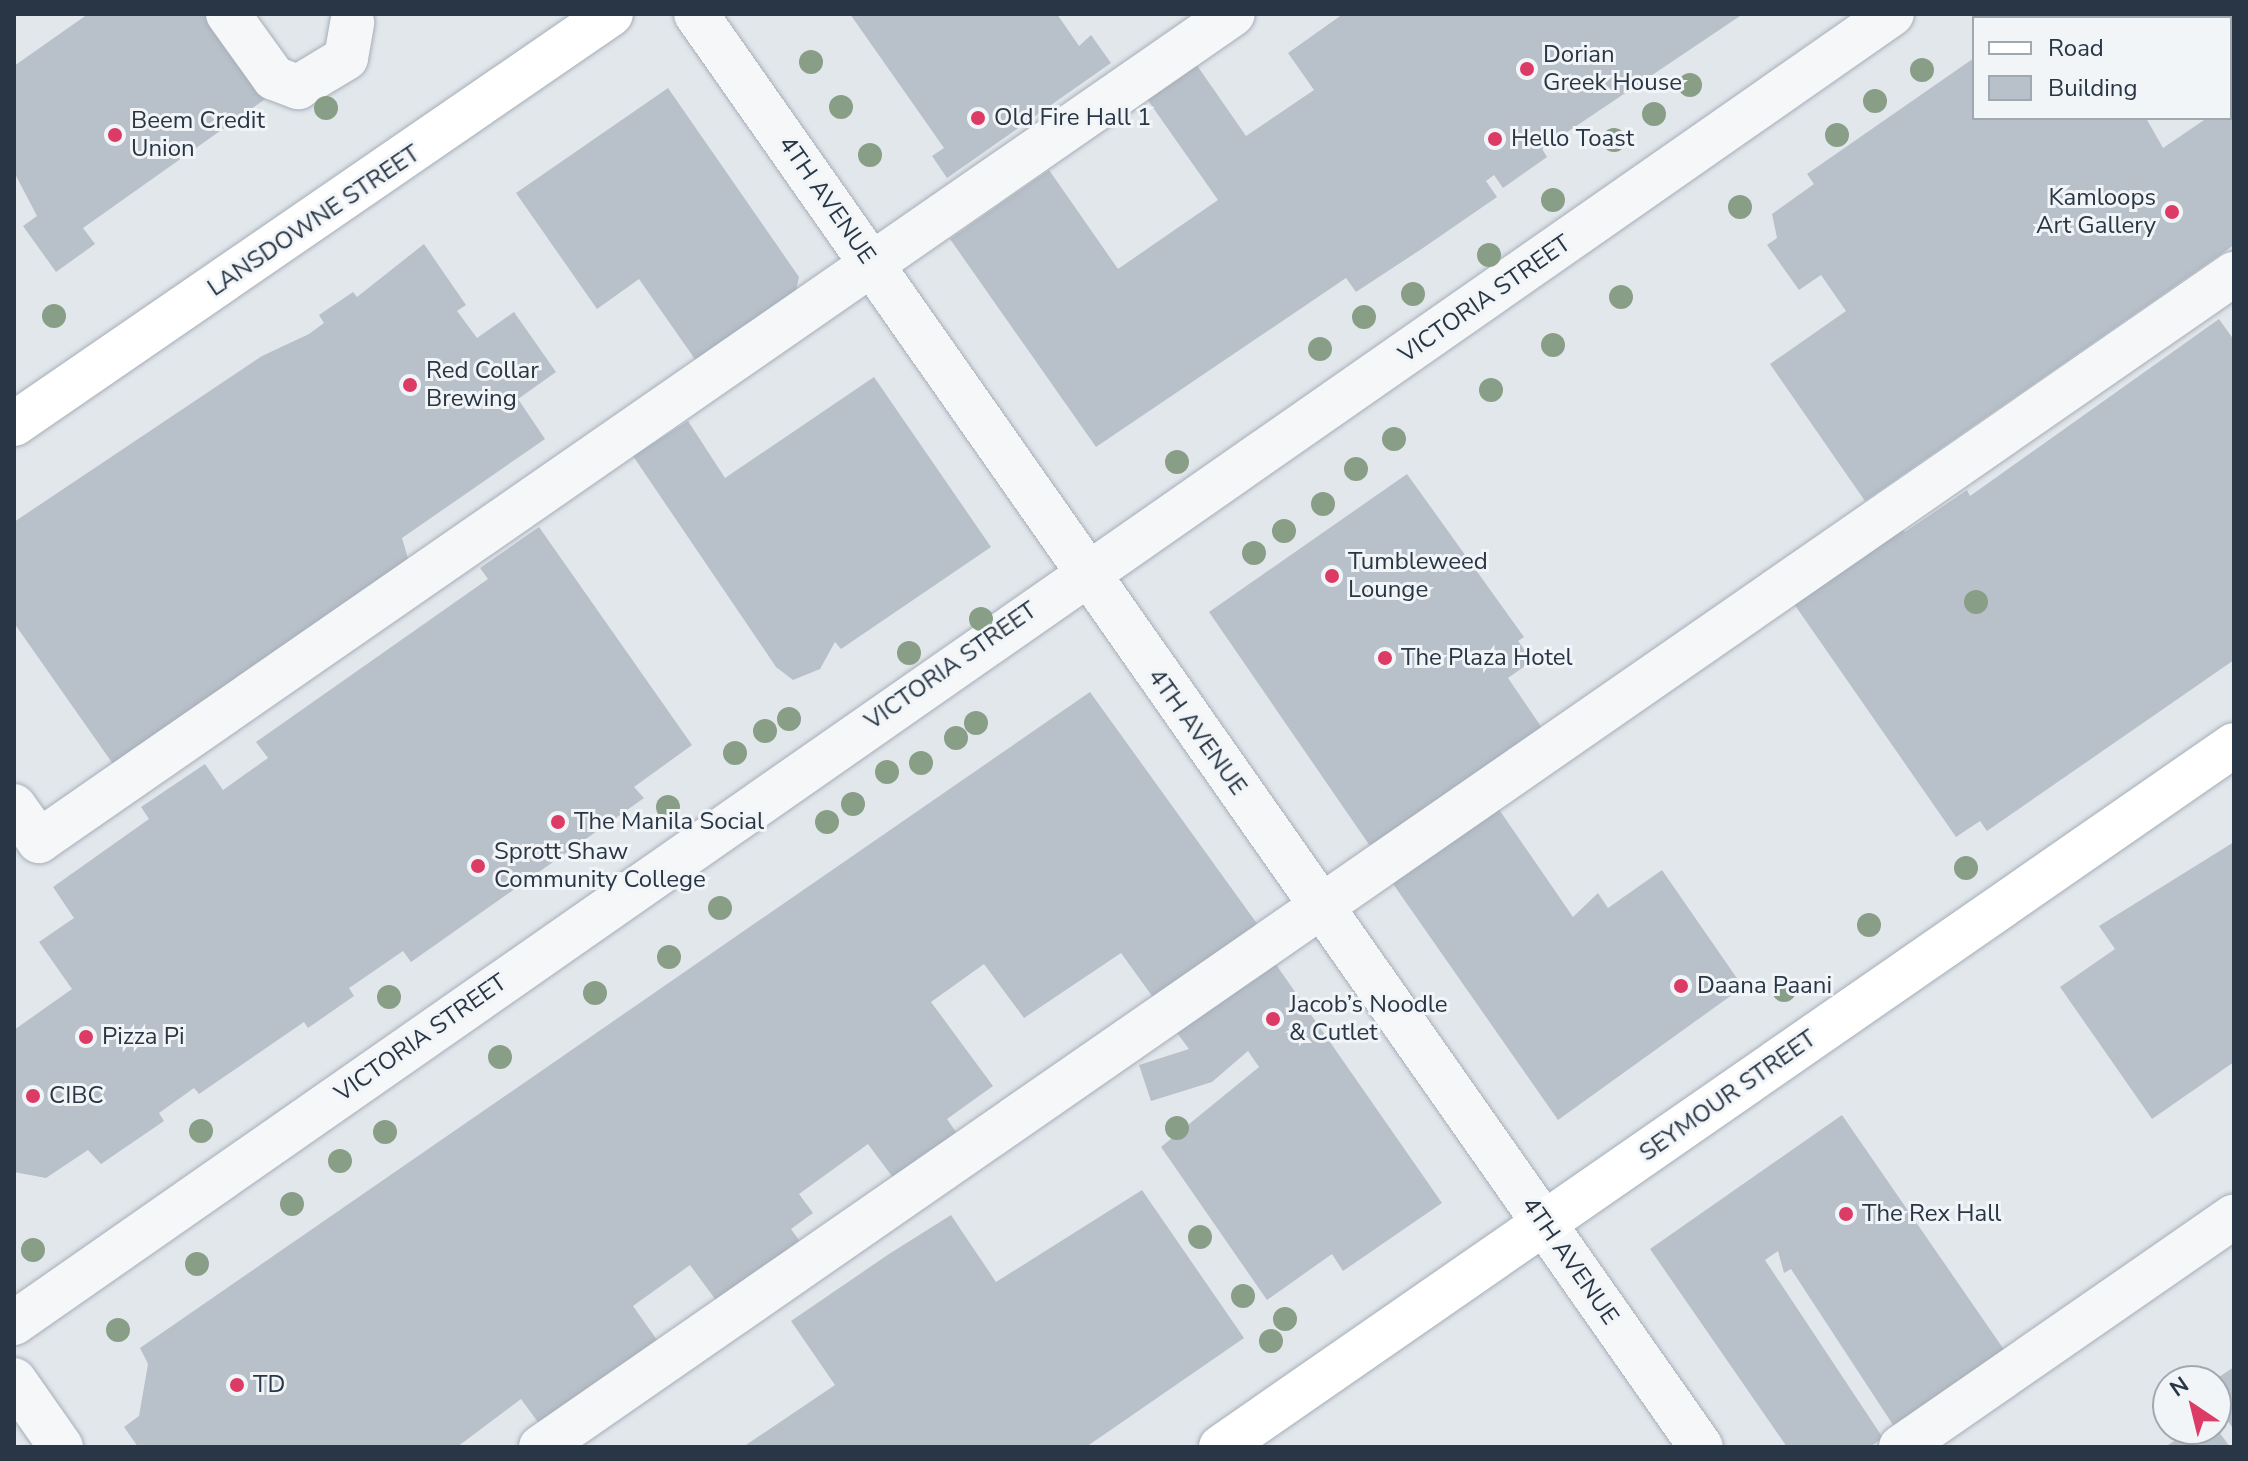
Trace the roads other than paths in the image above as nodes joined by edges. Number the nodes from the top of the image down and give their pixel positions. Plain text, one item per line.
1 (228, 14) edge
2 (611, 14) edge
3 (696, 14) edge
4 (1233, 14) edge
5 (1892, 14) edge
6 (352, 23) dead end
7 (874, 266) junction
8 (2234, 274) edge
9 (14, 424) edge
10 (1083, 574) junction
11 (2234, 745) edge
12 (14, 806) edge
13 (1323, 906) junction
14 (2234, 1216) edge
15 (1544, 1224) junction
16 (14, 1323) edge
17 (14, 1380) edge
18 (61, 1447) edge
19 (541, 1447) edge
20 (1221, 1447) edge
21 (1701, 1447) edge
22 (1901, 1447) edge

1 - 6 street
2 - 9 main road, LANSDOWNE STREET
3 - 7 street, 4TH AVENUE
4 - 7 street
5 - 10 street, VICTORIA STREET
7 - 10 street, 4TH AVENUE
7 - 12 street
8 - 13 street
10 - 13 street, 4TH AVENUE
10 - 16 street, VICTORIA STREET
11 - 15 main road, SEYMOUR STREET
13 - 15 street, 4TH AVENUE
13 - 19 street
14 - 22 street
15 - 20 main road, SEYMOUR STREET
15 - 21 street, 4TH AVENUE
17 - 18 street

